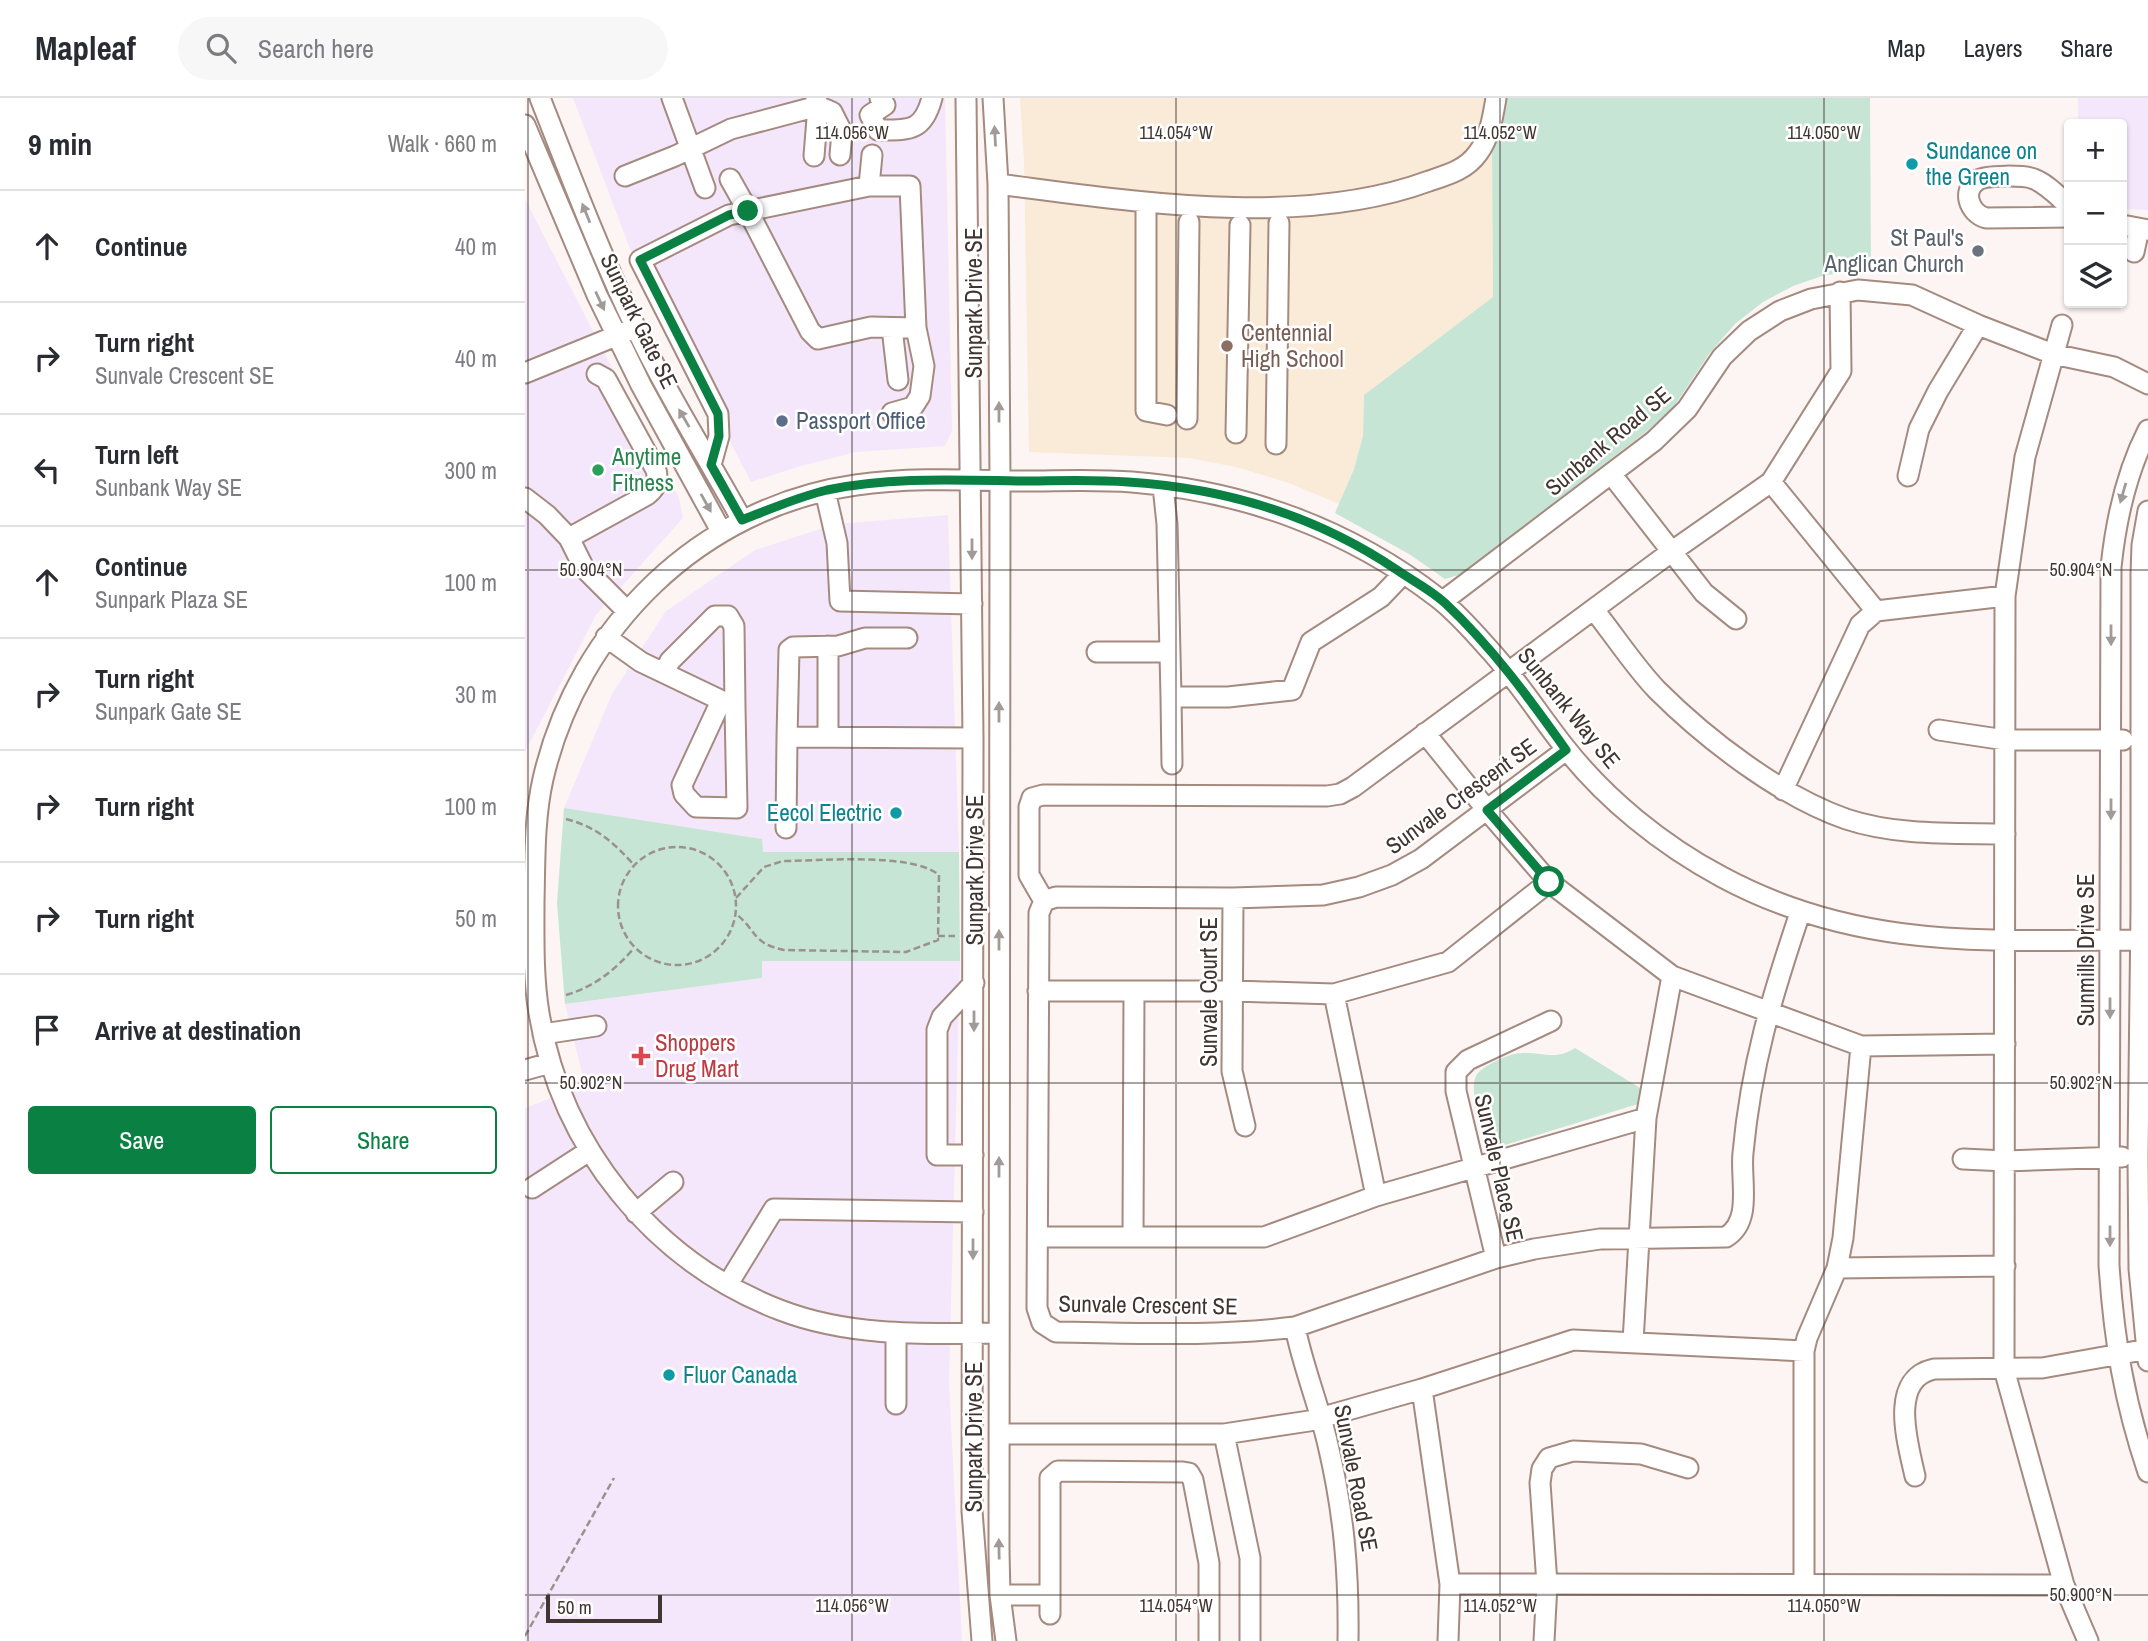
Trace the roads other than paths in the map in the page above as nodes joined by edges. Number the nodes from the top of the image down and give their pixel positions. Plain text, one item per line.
1 (540, 98) edge
2 (672, 98) edge
3 (932, 98) edge
4 (966, 98) edge
5 (993, 98) edge
6 (1496, 98) edge
7 (887, 101) edge
8 (817, 102) edge
9 (525, 125) edge
10 (690, 148) junction
11 (840, 155) dead end
12 (871, 155) dead end
13 (814, 156) dead end
14 (625, 176) dead end
15 (730, 180) dead end
16 (997, 184) junction
17 (869, 186) junction
18 (705, 188) dead end
19 (1146, 202) junction
20 (2064, 202) edge
21 (748, 211) junction
22 (2064, 217) edge
23 (1189, 222) dead end
24 (1279, 223) dead end
25 (1240, 225) dead end
26 (2136, 228) edge
27 (2134, 253) dead end
28 (1840, 292) junction
29 (1978, 325) junction
30 (2062, 325) dead end
31 (636, 328) junction
32 (892, 328) junction
33 (916, 328) junction
34 (617, 335) junction
35 (2053, 354) junction
36 (525, 373) edge
37 (597, 374) dead end
38 (898, 380) dead end
39 (2148, 384) edge
40 (892, 413) dead end
41 (1167, 415) dead end
42 (1187, 419) dead end
43 (2148, 430) edge
44 (1236, 433) dead end
45 (1276, 444) dead end
46 (711, 465) junction
47 (1612, 475) junction
48 (1908, 476) dead end
49 (972, 481) junction
50 (1000, 481) junction
51 (1771, 482) junction
52 (1163, 486) junction
53 (825, 491) junction
54 (525, 498) edge
55 (2148, 511) edge
56 (742, 520) junction
57 (721, 531) junction
58 (569, 538) junction
59 (1671, 552) junction
60 (2111, 567) junction
61 (1403, 574) junction
62 (2144, 575) edge
63 (2005, 596) junction
64 (1443, 601) junction
65 (972, 604) junction
66 (1594, 610) junction
67 (627, 611) junction
68 (1876, 611) junction
69 (1736, 619) dead end
70 (606, 637) junction
71 (908, 638) dead end
72 (828, 646) junction
73 (1097, 652) dead end
74 (1169, 652) junction
75 (1510, 671) junction
76 (664, 673) junction
77 (1171, 697) junction
78 (728, 704) junction
79 (1939, 730) dead end
80 (1425, 733) junction
81 (787, 737) junction
82 (828, 737) junction
83 (973, 738) junction
84 (2005, 740) junction
85 (2111, 740) junction
86 (2140, 740) junction
87 (1566, 750) junction
88 (1172, 764) dead end
89 (1783, 790) junction
90 (531, 808) edge
91 (1487, 810) junction
92 (786, 828) dead end
93 (2005, 834) junction
94 (1549, 882) junction
95 (1233, 898) junction
96 (1044, 901) junction
97 (1800, 913) junction
98 (2005, 940) junction
99 (2110, 940) junction
100 (2140, 940) junction
101 (1672, 976) junction
102 (974, 983) junction
103 (1134, 990) junction
104 (1038, 991) junction
105 (1234, 991) junction
106 (1334, 994) junction
107 (1767, 1011) junction
108 (1551, 1021) dead end
109 (596, 1026) dead end
110 (543, 1034) junction
111 (2005, 1044) junction
112 (1861, 1046) junction
113 (550, 1063) junction
114 (525, 1070) edge
115 (1646, 1118) junction
116 (1245, 1126) dead end
117 (589, 1151) junction
118 (973, 1155) junction
119 (2110, 1157) junction
120 (2137, 1158) junction
121 (1963, 1159) dead end
122 (2006, 1161) junction
123 (1473, 1167) junction
124 (673, 1182) dead end
125 (532, 1188) dead end
126 (1376, 1196) junction
127 (973, 1212) junction
128 (636, 1213) junction
129 (1038, 1237) junction
130 (1133, 1237) junction
131 (1640, 1237) junction
132 (1496, 1258) junction
133 (2005, 1266) junction
134 (1837, 1268) junction
135 (728, 1284) junction
136 (1295, 1327) junction
137 (896, 1333) junction
138 (999, 1333) junction
139 (972, 1334) junction
140 (1633, 1342) junction
141 (1804, 1351) junction
142 (2147, 1353) edge
143 (2117, 1354) junction
144 (2004, 1369) junction
145 (1422, 1389) junction
146 (896, 1404) dead end
147 (1322, 1419) junction
148 (999, 1434) junction
149 (1224, 1434) junction
150 (1688, 1468) dead end
151 (2148, 1472) edge
152 (1915, 1476) dead end
153 (1450, 1584) junction
154 (1547, 1584) junction
155 (1804, 1584) junction
156 (2064, 1585) junction
157 (1000, 1595) junction
158 (982, 1641) edge
159 (1006, 1641) edge
160 (1209, 1641) edge
161 (1250, 1641) edge
162 (1348, 1641) edge
163 (1448, 1641) edge
164 (1544, 1641) edge
165 (2088, 1641) edge

31 -> 1 street, Sunpark Gate SE
2 - 10 street
3 - 7 street
4 - 49 street, Sunpark Drive SE
16 -> 5 street, Sunpark Drive SE
6 - 19 street
8 - 10 street
8 - 11 street
8 - 13 street
9 -> 34 street, Sunpark Gate SE
10 - 14 street
10 - 18 street
12 - 17 street
15 - 21 street
16 - 19 street
50 -> 16 street, Sunpark Drive SE
17 - 21 street
17 - 33 street
19 - 41 street
20 - 22 street
21 - 32 street
21 - 46 street
23 - 42 street
24 - 45 street
25 - 44 street
26 - 27 street
28 - 29 street, Sunbank Road SE
28 - 47 street, Sunbank Road SE
28 - 51 street
29 - 35 street, Sunbank Road SE
29 - 48 street
30 - 35 street
31 - 34 street
46 -> 31 street, Sunpark Gate SE
32 - 33 street
32 - 38 street
33 - 40 street
34 - 36 street
34 -> 57 street, Sunpark Gate SE
35 - 39 street, Sunbank Road SE
35 - 63 street
37 - 58 street
43 -> 60 street, Sunmills Drive SE
46 - 56 street, Sunpark Gate SE
47 - 59 street
47 - 64 street, Sunbank Road SE
49 - 50 street, Sunbank Way SE
49 - 53 street, Sunbank Way SE
49 -> 65 street, Sunpark Drive SE
50 - 52 street, Sunbank Way SE
138 -> 50 street, Sunpark Drive SE
51 - 59 street
51 - 68 street
52 - 61 street, Sunbank Way SE
52 - 74 street
53 - 56 street, Sunbank Way SE
53 - 65 street
54 - 58 street
55 - 62 street
56 - 57 street, Sunbank Way SE
57 - 67 street, Sunbank Way SE
58 - 67 street
59 - 66 street
59 - 69 street
60 - 62 street
60 -> 85 street, Sunmills Drive SE
61 - 64 street, Sunbank Way SE
61 - 77 street
62 - 86 street
63 - 68 street
63 - 84 street
64 - 75 street, Sunbank Way SE
65 - 83 street, Sunpark Drive SE
66 - 75 street
66 - 89 street
67 - 70 street, Sunbank Way SE
68 - 89 street
70 - 76 street
70 - 90 street, Sunbank Way SE
71 - 72 street
72 - 81 street
72 - 82 street
73 - 74 street
74 - 77 street
75 - 80 street
75 - 87 street, Sunbank Way SE
76 - 78 street
76 - 78 street
77 - 88 street
78 - 78 street
79 - 84 street
80 - 91 street
80 - 96 street
81 - 82 street
81 - 92 street
82 - 83 street
83 - 102 street, Sunpark Drive SE
84 - 85 street
84 - 93 street
85 - 86 street
85 -> 99 street, Sunmills Drive SE
86 - 100 street
87 - 91 street, Sunvale Crescent SE
87 - 97 street, Sunbank Way SE
89 - 93 street
90 - 110 street, Sunbank Way SE
91 - 94 street
91 - 95 street, Sunvale Crescent SE
93 - 98 street
94 - 101 street
94 - 106 street
95 - 96 street, Sunvale Crescent SE
95 - 105 street, Sunvale Court SE
96 - 104 street, Sunvale Crescent SE
97 - 98 street, Sunbank Way SE
97 - 107 street, Sunvale Crescent SE
98 - 99 street, Sunbank Way SE
98 - 111 street
99 - 100 street, Sunbank Way SE
99 -> 119 street, Sunmills Drive SE
100 - 120 street
101 - 107 street
101 - 115 street
102 -> 118 street, Sunpark Drive SE
102 - 118 street
103 - 104 street
103 - 105 street
103 - 130 street
104 - 129 street, Sunvale Crescent SE
105 - 106 street
105 - 116 street, Sunvale Court SE
106 - 126 street
107 - 112 street
107 - 131 street, Sunvale Crescent SE
108 - 123 street, Sunvale Place SE
109 - 110 street
110 - 113 street, Sunbank Way SE
111 - 112 street
111 - 122 street
112 - 134 street
113 - 114 street
113 - 117 street, Sunbank Way SE
115 - 123 street
115 - 131 street
117 - 125 street
117 - 128 street, Sunbank Way SE
118 - 127 street, Sunpark Drive SE
119 - 120 street
119 - 122 street
119 -> 143 street, Sunmills Drive SE
120 - 142 street
121 - 122 street
122 - 133 street
123 - 126 street
123 - 132 street, Sunvale Place SE
124 - 128 street
126 - 130 street
127 - 135 street
127 -> 139 street, Sunpark Drive SE
128 - 135 street, Sunbank Way SE
129 - 130 street
129 - 136 street, Sunvale Crescent SE
131 - 132 street, Sunvale Crescent SE
131 - 140 street
132 - 136 street, Sunvale Crescent SE
133 - 134 street
133 - 144 street
134 - 141 street
135 - 137 street, Sunbank Way SE
136 - 147 street, Sunvale Road SE
137 - 139 street, Sunbank Way SE
137 - 146 street
138 - 139 street, Sunbank Way SE
138 - 148 street, Sunpark Drive SE
139 - 158 street, Sunpark Drive SE
140 - 141 street
140 - 145 street
141 - 155 street
142 - 143 street
143 - 144 street
143 - 151 street, Sunmills Drive SE
144 - 152 street
144 - 156 street
145 - 147 street
145 - 153 street
147 - 149 street
147 - 162 street, Sunvale Road SE
148 - 149 street
157 -> 148 street, Sunpark Drive SE
149 - 161 street
150 - 154 street
153 - 154 street
153 - 163 street
154 - 155 street
154 - 164 street
155 - 156 street
156 - 165 street
157 - 159 street, Sunpark Drive SE
157 - 160 street

